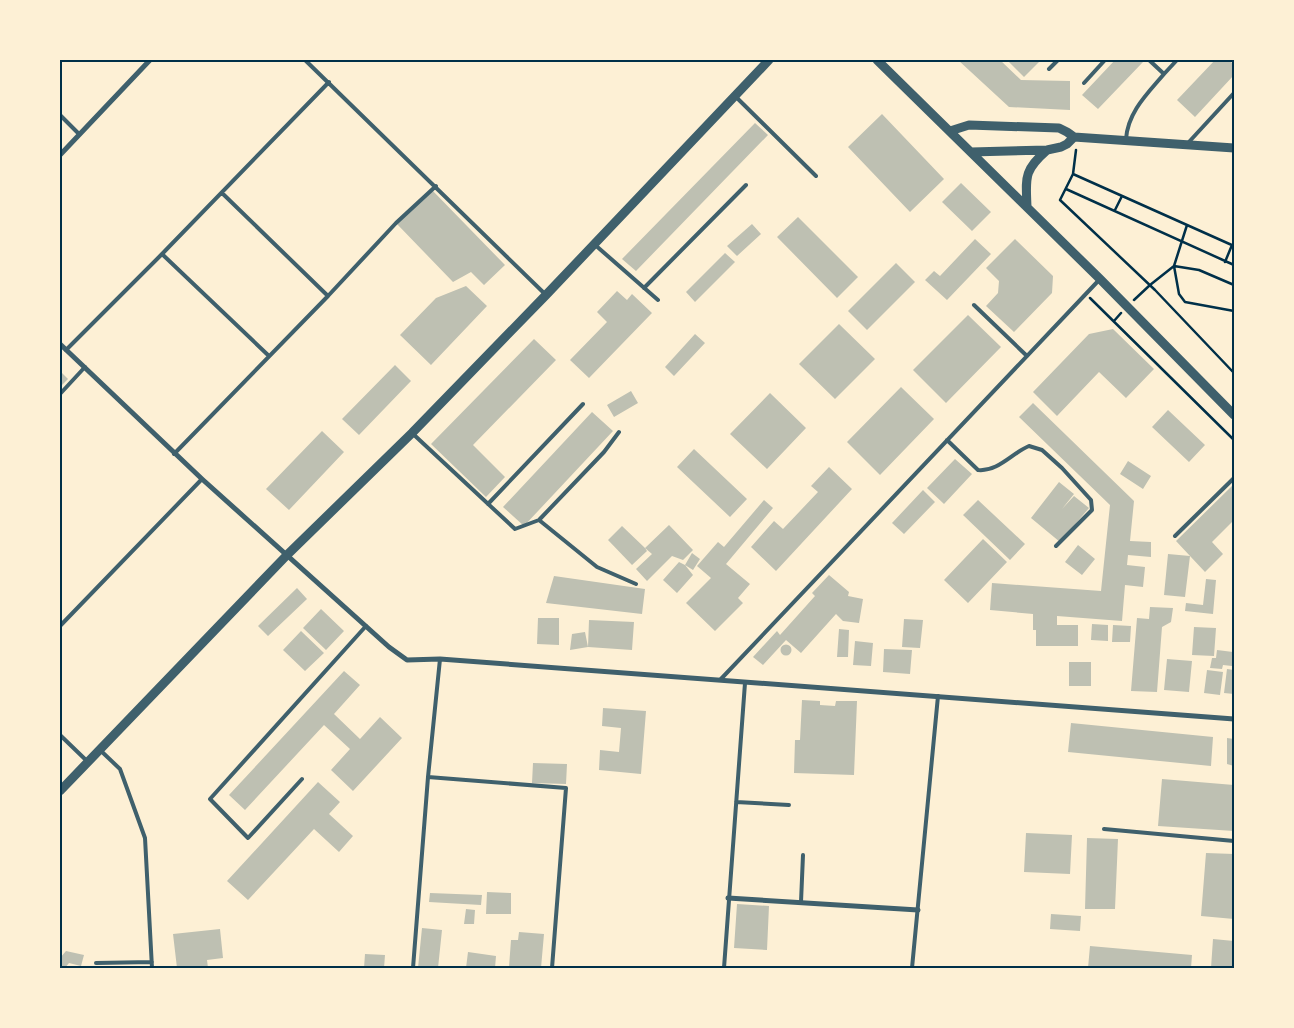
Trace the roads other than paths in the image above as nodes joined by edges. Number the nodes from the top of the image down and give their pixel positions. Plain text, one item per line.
1 (150, 60) edge
2 (305, 60) edge
3 (769, 60) edge
4 (877, 60) edge
5 (1058, 60) edge
6 (1105, 60) edge
7 (1149, 60) edge
8 (1177, 60) edge
9 (1050, 69) dead end
10 (1164, 74) junction
11 (329, 82) junction
12 (1084, 83) dead end
13 (1234, 93) edge
14 (734, 95) junction
15 (60, 115) edge
16 (950, 131) junction
17 (80, 134) junction
18 (1076, 137) junction
19 (1126, 140) junction
20 (1186, 144) junction
21 (1234, 148) edge
22 (1046, 150) junction
23 (971, 152) junction
24 (60, 155) edge
25 (816, 176) dead end
26 (746, 185) dead end
27 (436, 186) junction
28 (222, 193) junction
29 (1027, 207) junction
30 (594, 244) junction
31 (162, 254) junction
32 (1100, 279) junction
33 (644, 288) junction
34 (546, 295) junction
35 (328, 296) junction
36 (658, 300) dead end
37 (974, 305) dead end
38 (60, 344) edge
39 (66, 350) junction
40 (269, 356) junction
41 (1027, 356) junction
42 (85, 367) junction
43 (60, 394) edge
44 (583, 404) dead end
45 (1234, 415) edge
46 (619, 432) dead end
47 (412, 433) junction
48 (948, 440) junction
49 (174, 454) junction
50 (1234, 478) edge
51 (202, 479) junction
52 (488, 504) junction
53 (539, 520) junction
54 (1175, 536) dead end
55 (1056, 546) dead end
56 (287, 555) junction
57 (636, 584) dead end
58 (60, 626) edge
59 (366, 626) junction
60 (440, 659) junction
61 (720, 680) junction
62 (745, 682) junction
63 (938, 696) junction
64 (1234, 719) edge
65 (60, 735) edge
66 (100, 750) junction
67 (88, 762) junction
68 (428, 777) junction
69 (302, 779) dead end
70 (60, 791) edge
71 (736, 802) junction
72 (789, 804) dead end
73 (1104, 829) dead end
74 (1234, 841) edge
75 (803, 855) dead end
76 (728, 898) junction
77 (801, 902) junction
78 (918, 910) junction
79 (152, 962) junction
80 (96, 963) dead end
81 (152, 968) edge
82 (413, 968) edge
83 (552, 968) edge
84 (724, 968) edge
85 (912, 968) edge

1 - 17 street
2 - 11 lane
3 - 14 street
4 - 16 street
5 - 9 lane
6 - 12 lane
7 - 10 lane
8 - 10 lane
10 - 19 lane
11 - 27 lane
11 - 28 lane
13 - 20 lane
14 - 25 lane
14 - 30 street
15 - 17 lane
16 - 18 street
16 - 23 street
17 - 24 street
18 - 19 street
18 - 22 street
19 - 20 street
20 - 21 street
22 - 23 street
22 - 29 street
23 - 29 street
26 - 33 lane
27 - 34 lane
27 - 35 lane
28 - 31 lane
28 - 35 lane
29 - 32 street
30 - 33 lane
30 - 34 street
31 - 39 lane
31 - 40 lane
32 - 41 lane
32 - 45 street
33 - 36 lane
34 - 47 street
35 - 40 lane
37 - 41 lane
38 - 39 street
39 - 42 street
40 - 49 lane
41 - 48 lane
42 - 43 lane
42 - 49 street
44 - 52 lane
46 - 53 lane
47 - 52 lane
47 - 56 street
48 - 55 lane
48 - 61 lane
49 - 51 street
50 - 54 lane
51 - 56 street
51 - 58 lane
52 - 53 lane
53 - 57 lane
56 - 59 street
56 - 66 street
59 - 60 street
59 - 69 lane
60 - 61 street
60 - 68 lane
61 - 62 street
62 - 63 street
62 - 71 lane
63 - 64 street
63 - 78 lane
65 - 67 lane
66 - 67 street
66 - 79 lane
67 - 70 street
68 - 82 lane
68 - 83 lane
71 - 72 lane
71 - 76 lane
73 - 74 lane
75 - 77 lane
76 - 77 street
76 - 84 lane
77 - 78 street
78 - 85 lane
79 - 80 lane
79 - 81 lane

